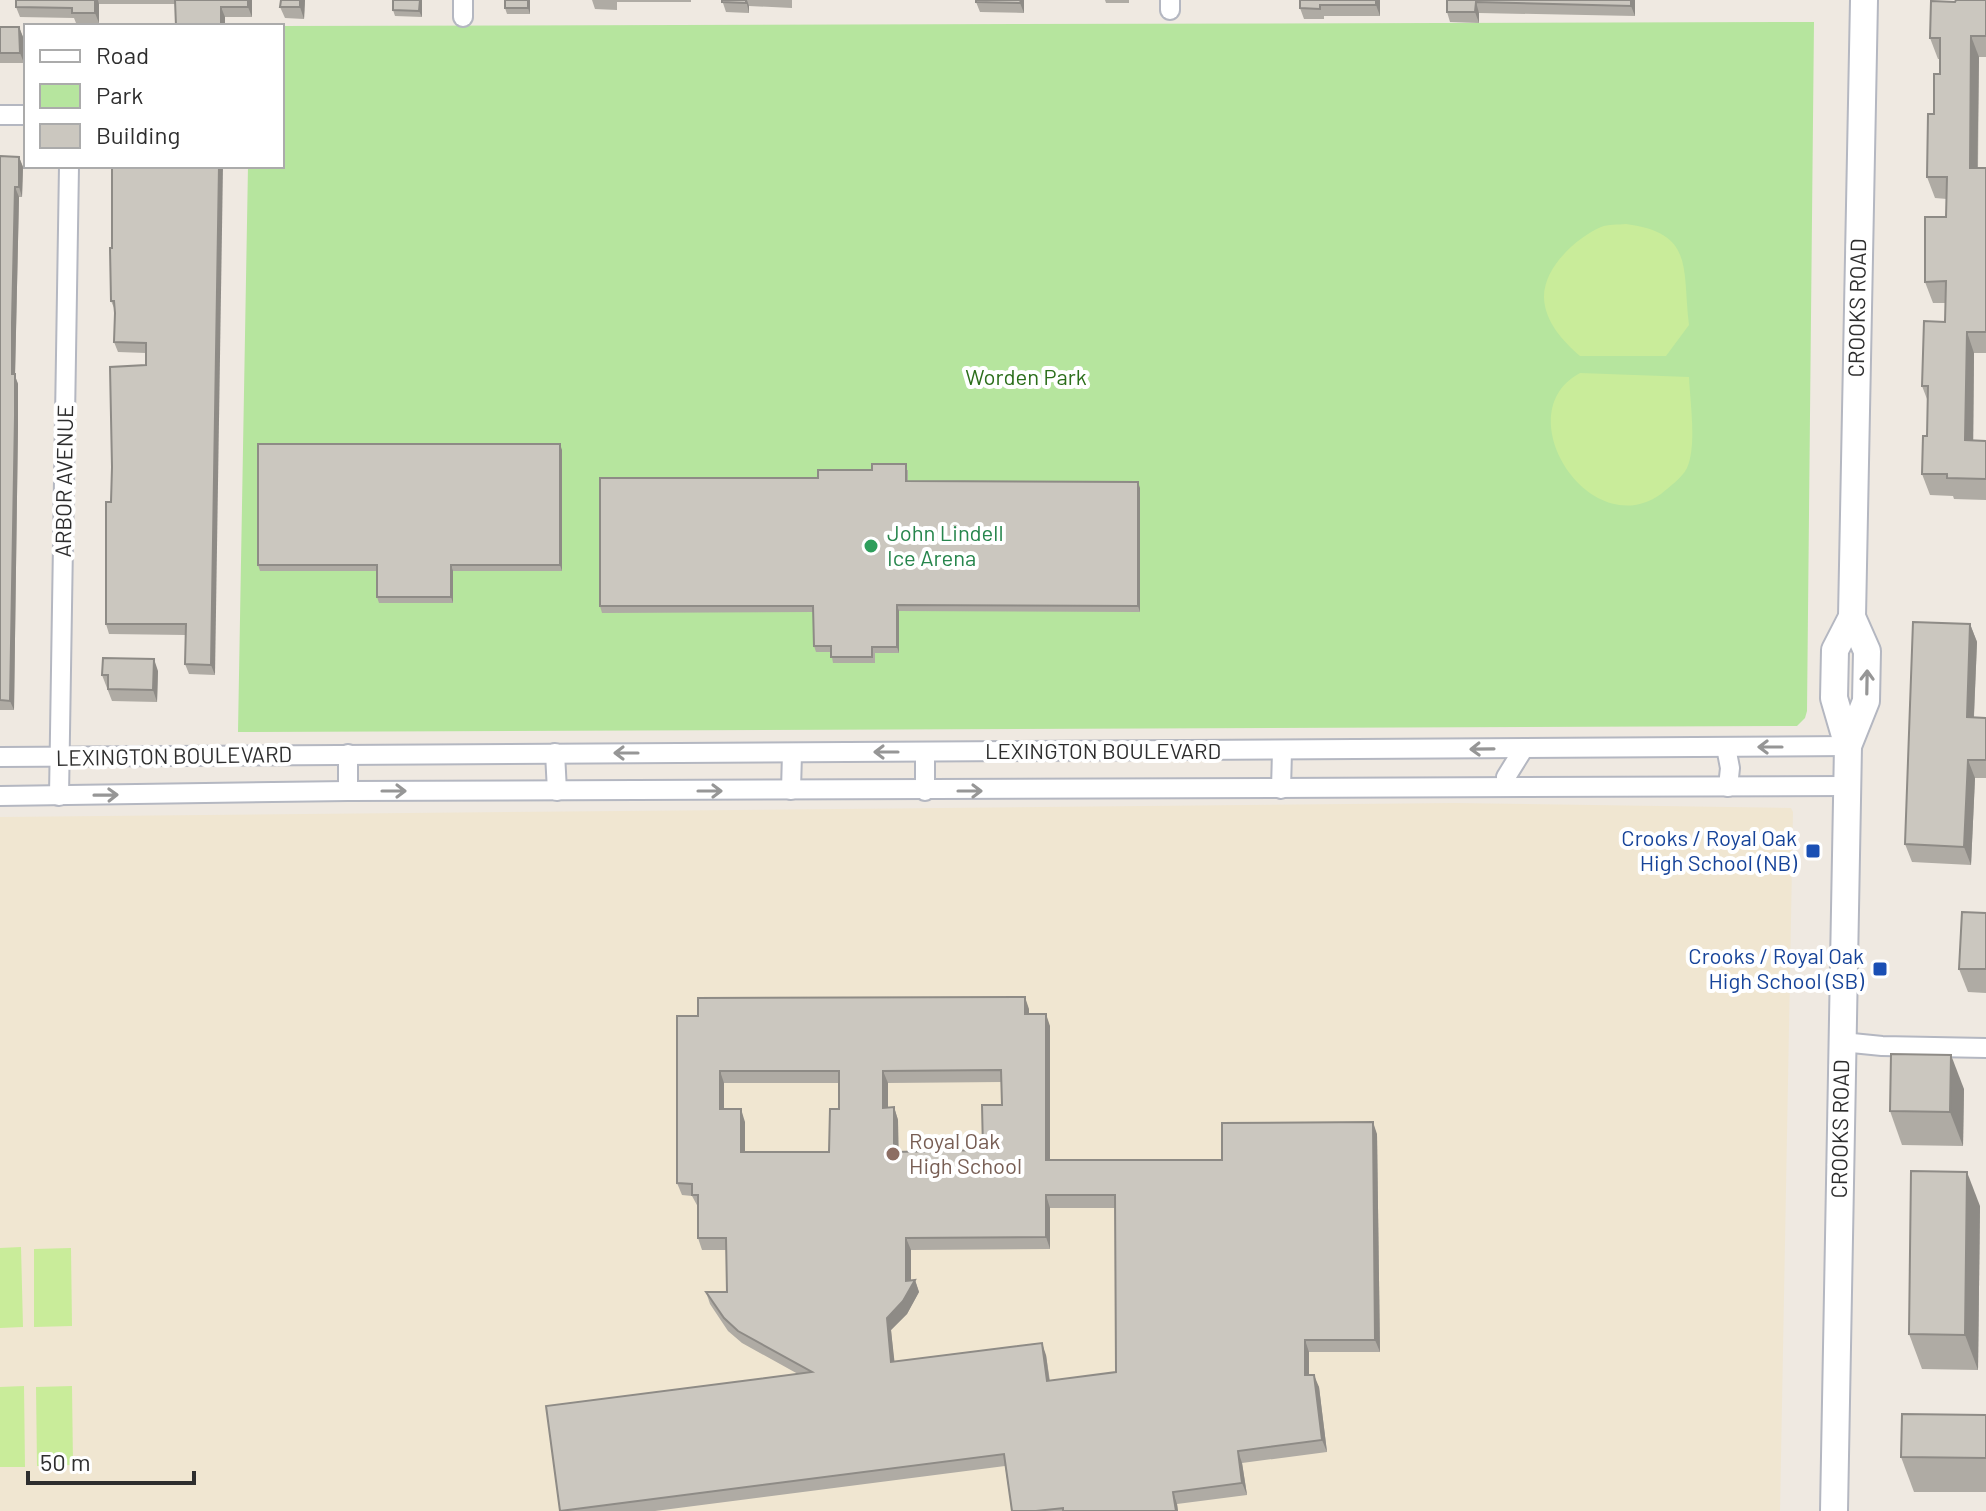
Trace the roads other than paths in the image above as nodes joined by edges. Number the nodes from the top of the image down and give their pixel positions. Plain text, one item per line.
1 (1864, 0) edge
2 (0, 115) edge
3 (24, 115) edge
4 (69, 168) edge
5 (1848, 746) junction
6 (1726, 747) junction
7 (1524, 748) junction
8 (1282, 751) junction
9 (925, 752) junction
10 (555, 753) junction
11 (792, 753) junction
12 (348, 754) junction
13 (0, 757) edge
14 (60, 757) junction
15 (1847, 786) junction
16 (1506, 787) junction
17 (1728, 787) junction
18 (1281, 789) junction
19 (791, 790) junction
20 (348, 791) junction
21 (557, 791) junction
22 (925, 791) junction
23 (0, 796) edge
24 (59, 796) junction
25 (1842, 1042) junction
26 (1986, 1048) edge
27 (1834, 1511) edge

1 - 5 main road, CROOKS ROAD
2 - 3 street
4 - 14 street, ARBOR AVENUE
5 -> 6 street, LEXINGTON BOULEVARD
5 - 15 main road, CROOKS ROAD
6 - 7 street, LEXINGTON BOULEVARD
6 - 17 street
7 -> 8 street, LEXINGTON BOULEVARD
7 - 16 street
8 - 9 street, LEXINGTON BOULEVARD
8 - 18 street
9 -> 11 street, LEXINGTON BOULEVARD
9 - 22 street
11 -> 10 street, LEXINGTON BOULEVARD
10 - 12 street, LEXINGTON BOULEVARD
10 - 21 street
11 - 19 street
12 - 14 street, LEXINGTON BOULEVARD
12 - 20 street
13 - 14 street, LEXINGTON BOULEVARD
14 - 24 street, ARBOR AVENUE
15 - 17 street, LEXINGTON BOULEVARD
15 - 25 main road, CROOKS ROAD
16 - 17 street, LEXINGTON BOULEVARD
16 - 18 street, LEXINGTON BOULEVARD
22 -> 18 street, LEXINGTON BOULEVARD
21 -> 19 street, LEXINGTON BOULEVARD
19 - 22 street, LEXINGTON BOULEVARD
20 -> 21 street, LEXINGTON BOULEVARD
24 -> 20 street, LEXINGTON BOULEVARD
23 - 24 street, LEXINGTON BOULEVARD
25 - 26 street
25 - 27 main road, CROOKS ROAD

